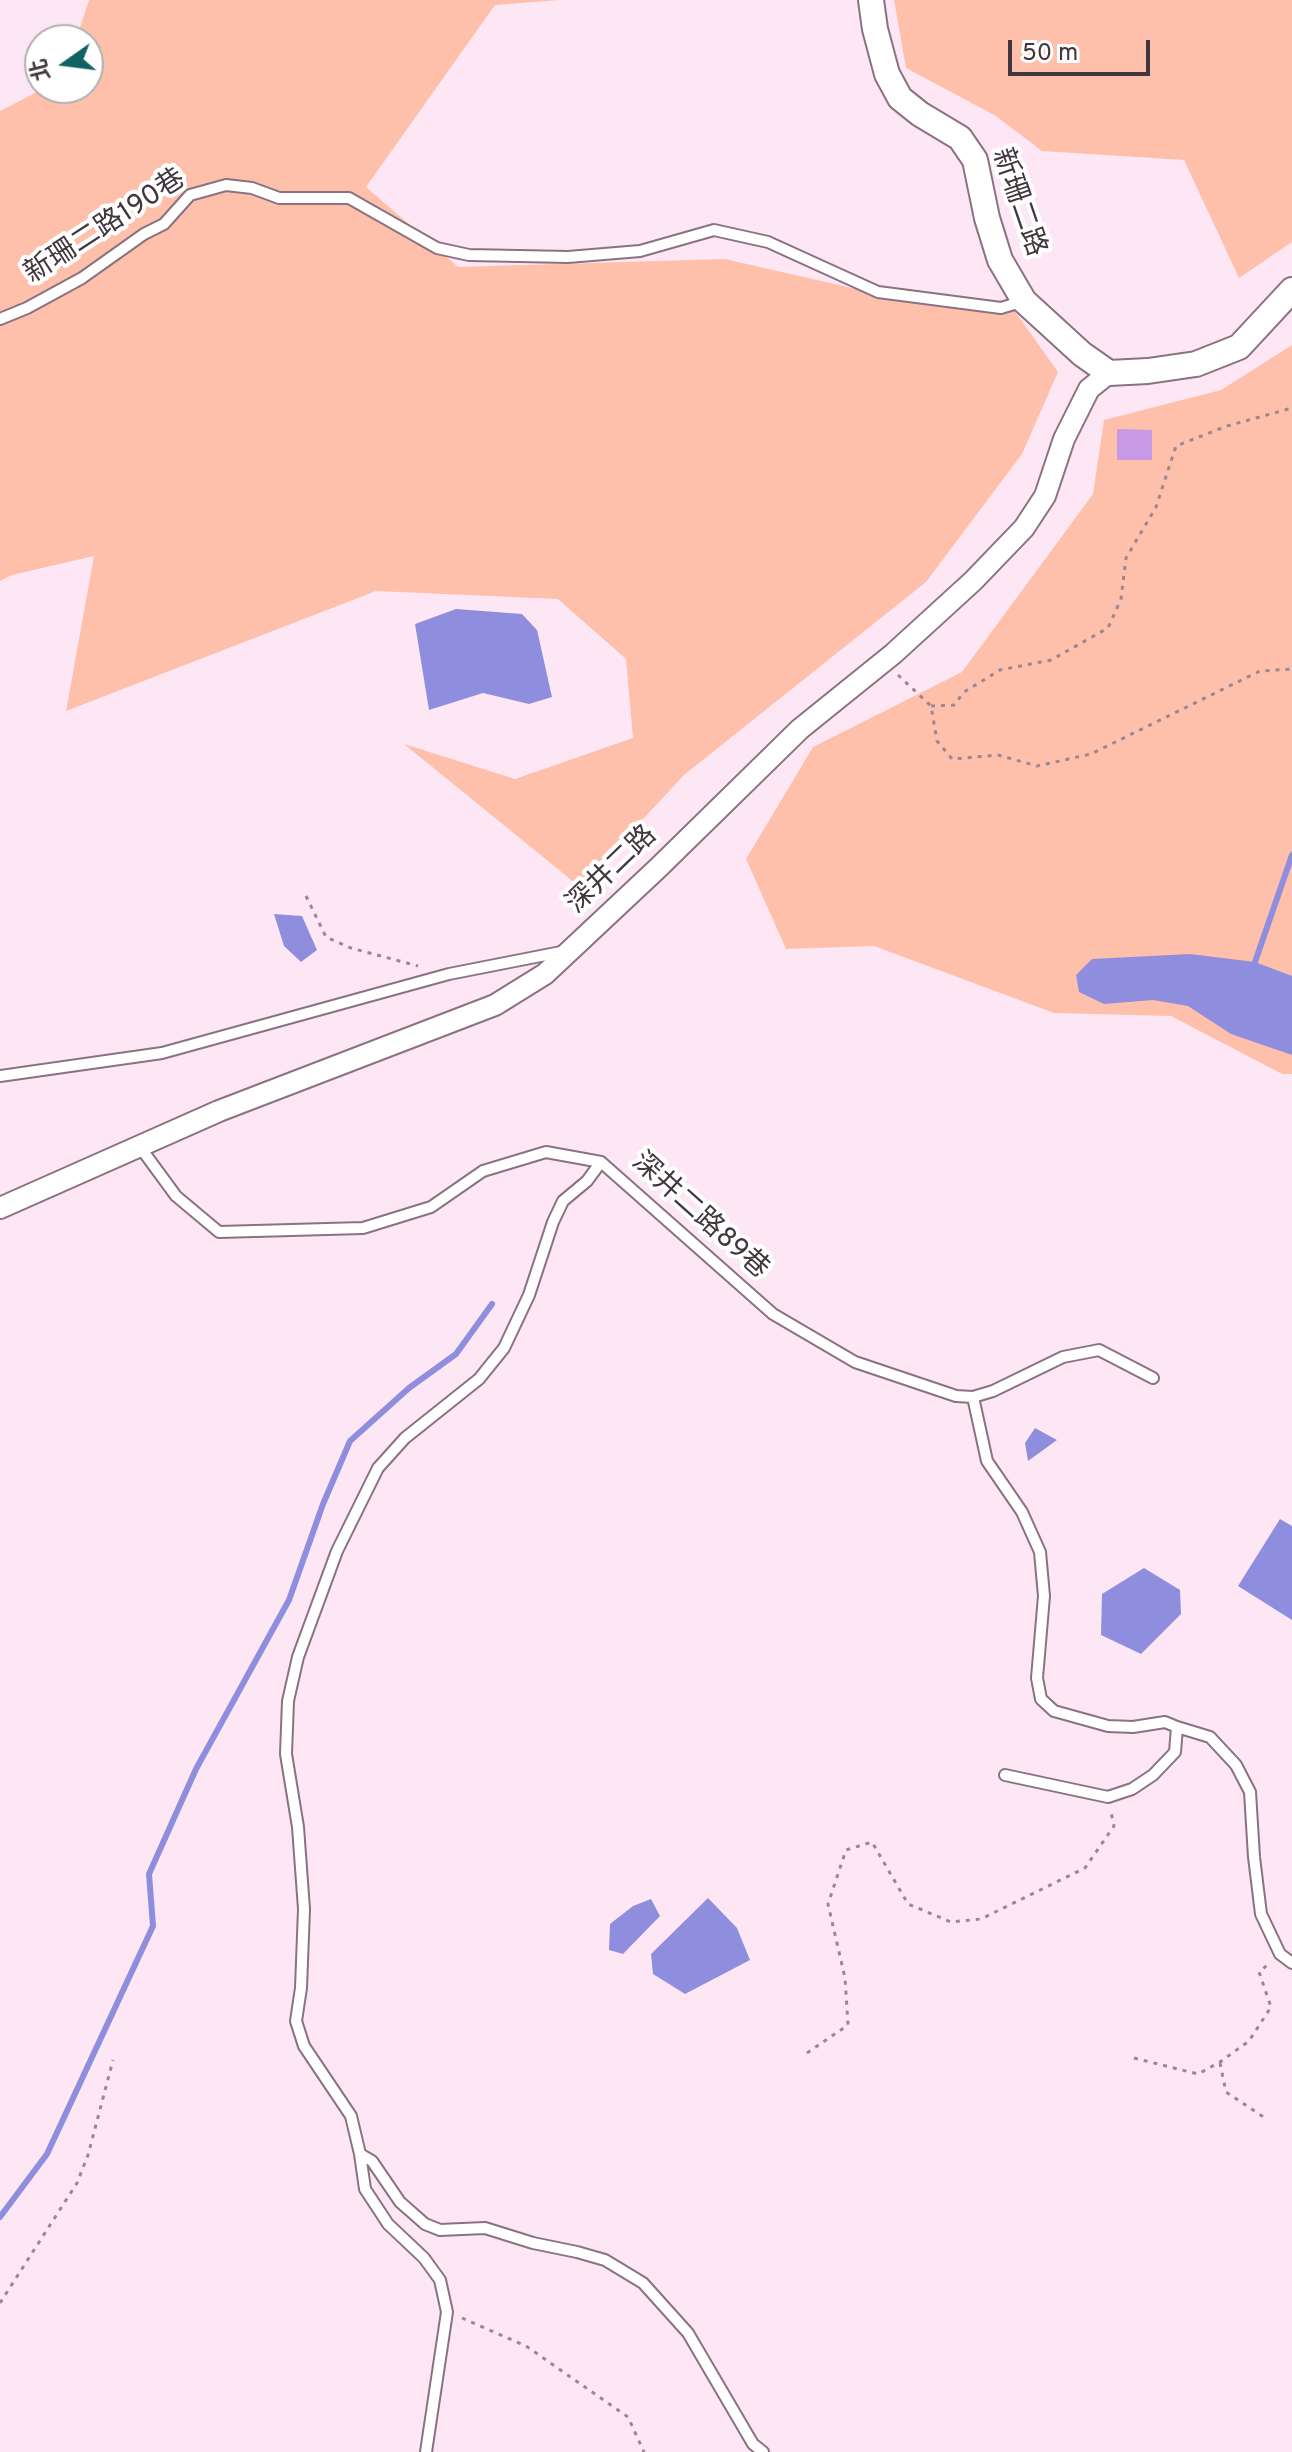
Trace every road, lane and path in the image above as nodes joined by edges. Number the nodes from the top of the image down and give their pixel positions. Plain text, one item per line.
1 (871, 0) edge
2 (1292, 290) edge
3 (1024, 301) junction
4 (0, 319) edge
5 (1109, 373) junction
6 (1292, 408) edge
7 (883, 662) junction
8 (1292, 669) edge
9 (931, 706) junction
10 (306, 896) dead end
11 (572, 950) junction
12 (449, 974) junction
13 (0, 1076) edge
14 (140, 1147) junction
15 (601, 1162) junction
16 (0, 1208) edge
17 (1153, 1378) dead end
18 (973, 1397) junction
19 (1177, 1727) junction
20 (1005, 1775) dead end
21 (1108, 1797) junction
22 (1280, 1954) junction
23 (1292, 1963) edge
24 (807, 2053) dead end
25 (1134, 2058) dead end
26 (113, 2060) dead end
27 (1220, 2062) junction
28 (1268, 2120) dead end
29 (360, 2154) junction
30 (0, 2303) edge
31 (447, 2312) junction
32 (426, 2452) edge
33 (644, 2452) edge
34 (763, 2452) edge

1 - 3 street, 新珊二路
2 - 5 street
3 - 4 lane, 新珊二路190巷
3 - 5 street, 新珊二路
5 - 7 street, 深井二路
6 - 9 path
7 - 9 path
7 - 11 street, 深井二路
8 - 9 path
10 - 12 path
11 - 12 lane
11 - 14 street, 深井二路
12 - 13 lane
14 - 15 lane, 深井二路89巷
14 - 16 street, 深井二路
15 - 18 lane, 深井二路89巷
15 - 29 lane
17 - 18 lane
18 - 19 lane
19 - 21 lane
19 - 22 lane
20 - 21 lane
21 - 24 path
22 - 23 lane
22 - 27 path
25 - 27 path
26 - 30 path
27 - 28 path
29 - 31 lane
29 - 34 lane
31 - 32 lane
31 - 33 path

